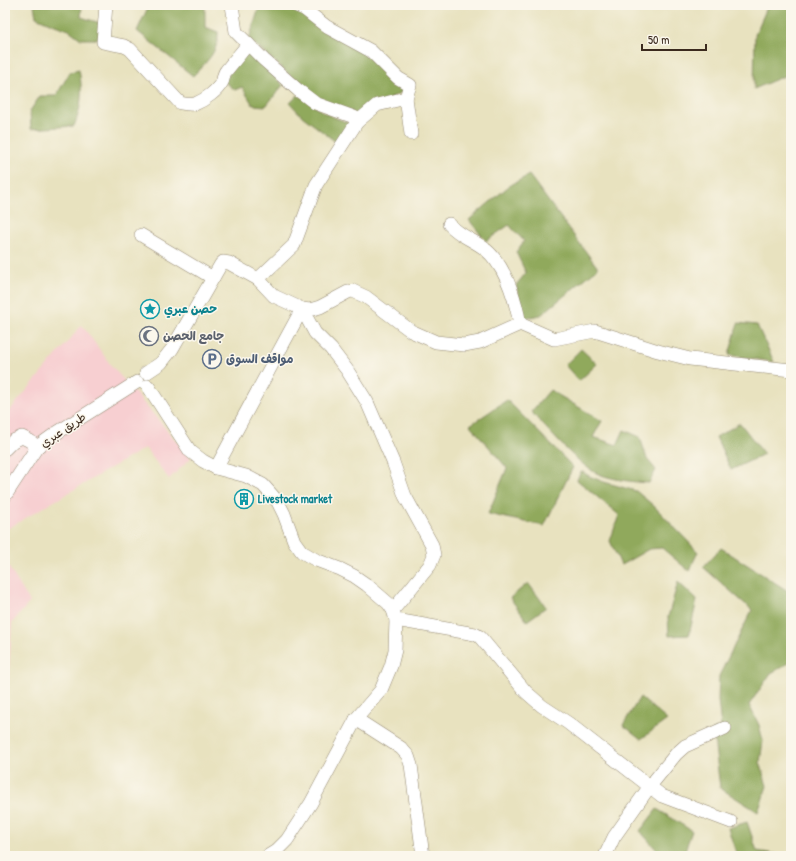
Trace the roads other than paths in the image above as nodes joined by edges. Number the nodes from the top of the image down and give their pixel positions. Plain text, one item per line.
1 (106, 5) edge
2 (232, 5) edge
3 (295, 5) edge
4 (248, 44) junction
5 (406, 98) junction
6 (358, 122) junction
7 (411, 134) dead end
8 (449, 224) dead end
9 (141, 235) dead end
10 (213, 278) junction
11 (258, 279) junction
12 (302, 309) junction
13 (520, 324) junction
14 (791, 370) edge
15 (146, 380) junction
16 (37, 447) junction
17 (5, 449) edge
18 (216, 468) junction
19 (5, 496) edge
20 (395, 615) junction
21 (356, 719) junction
22 (725, 728) dead end
23 (650, 786) junction
24 (731, 822) dead end
25 (268, 856) edge
26 (423, 856) edge
27 (605, 856) edge

1 - 4 street
2 - 4 street
3 - 5 street
4 - 6 street
5 - 6 street
5 - 7 street
6 - 11 street
8 - 13 street
9 - 10 street
10 - 11 street
10 - 15 street
11 - 12 street
12 - 13 street
12 - 18 street
12 - 20 street
13 - 14 street
15 - 16 street, طريق عبري
15 - 18 street
16 - 17 street
16 - 19 street, طريق عبري
18 - 20 street
20 - 21 street
20 - 23 street
21 - 25 street
21 - 26 street
22 - 23 street
23 - 24 street
23 - 27 street

